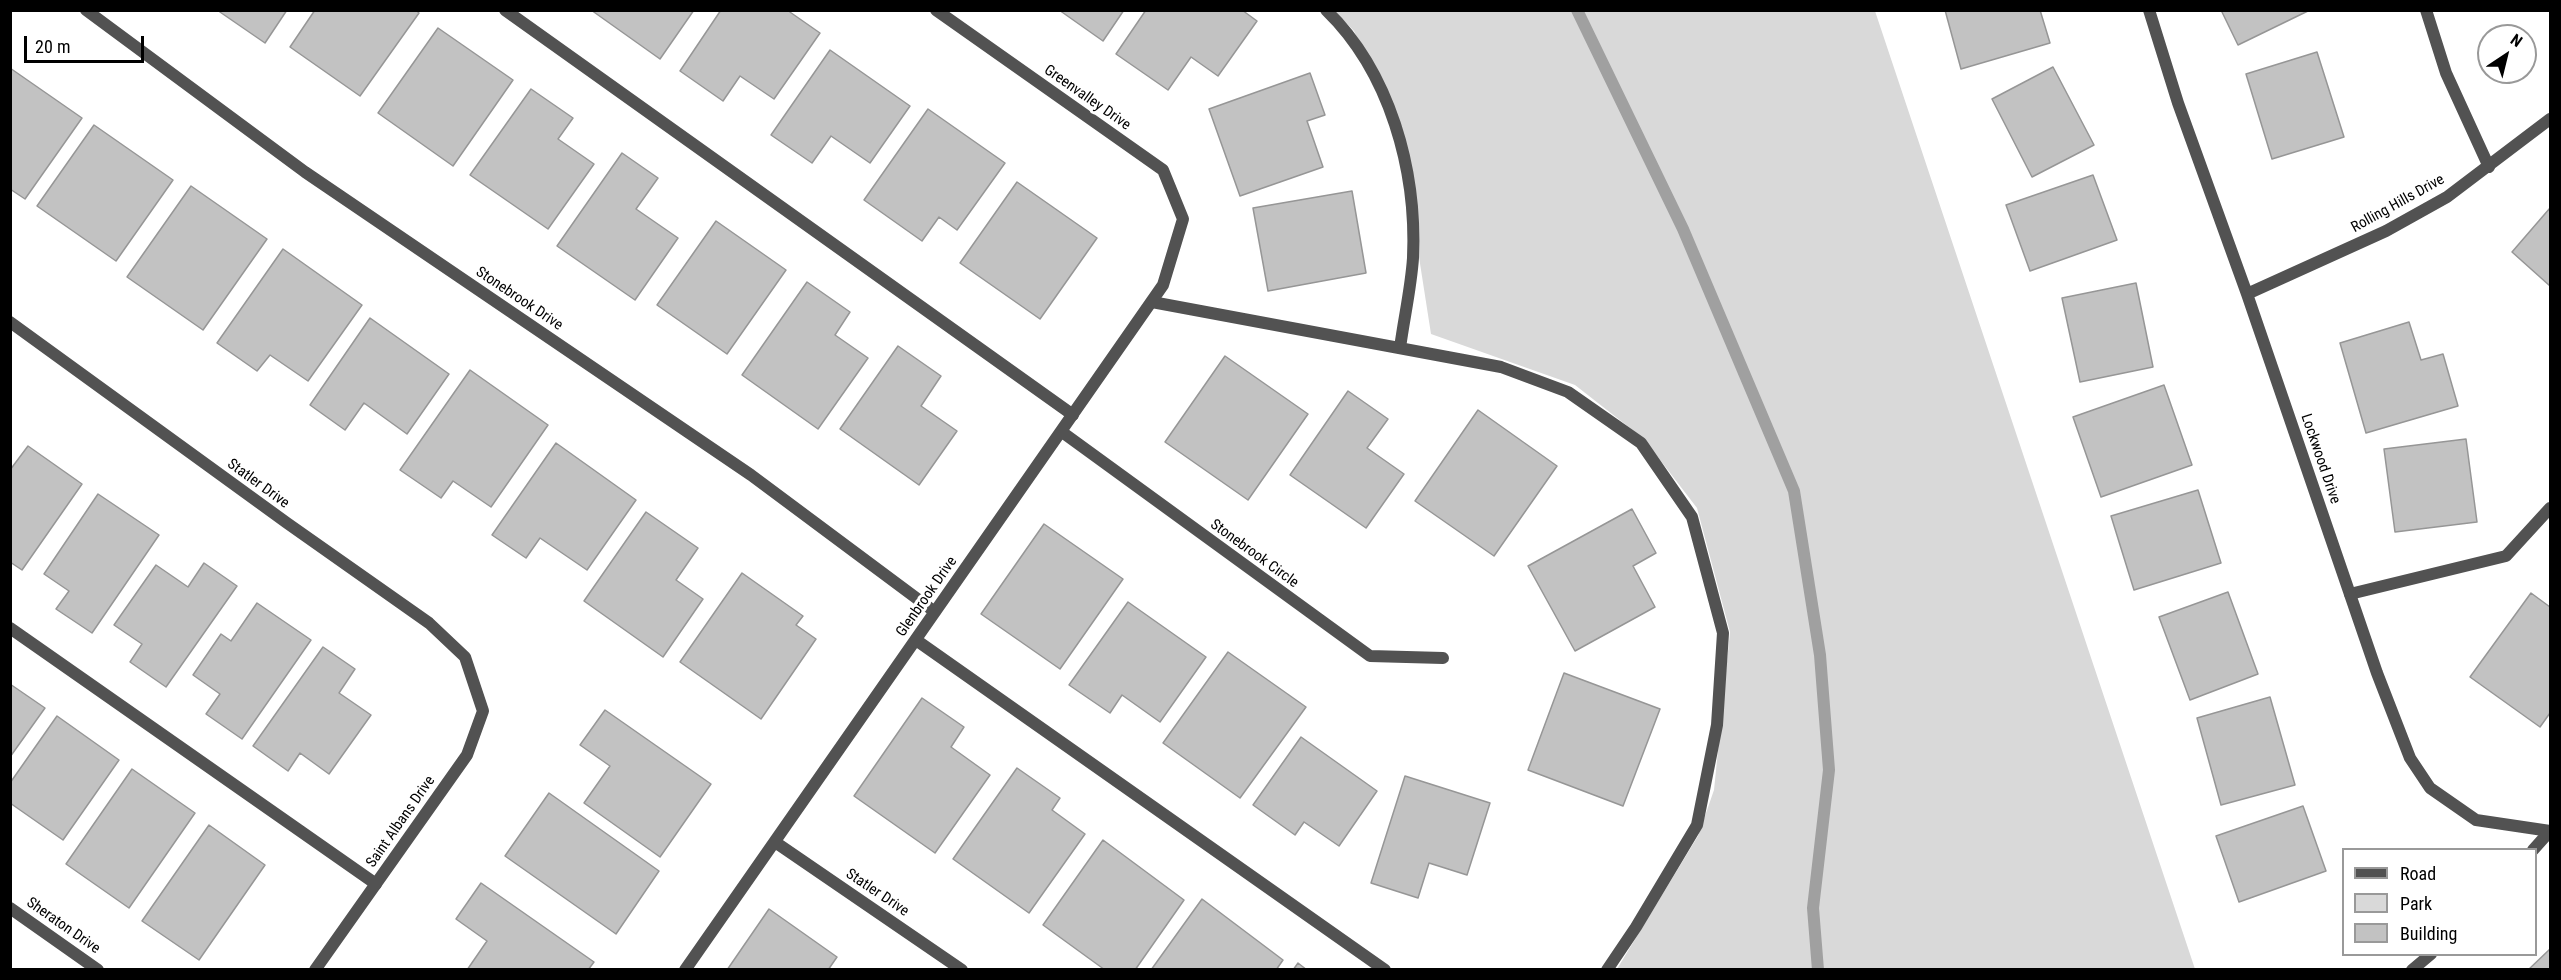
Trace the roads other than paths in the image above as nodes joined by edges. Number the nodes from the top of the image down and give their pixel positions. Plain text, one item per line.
1 (86, 10) edge
2 (505, 10) edge
3 (936, 10) edge
4 (1326, 10) edge
5 (2150, 10) edge
6 (2426, 10) edge
7 (2550, 119) edge
8 (2489, 167) junction
9 (1180, 235) joint
10 (2247, 294) junction
11 (1152, 302) junction
12 (10, 322) edge
13 (1400, 348) junction
14 (1073, 415) junction
15 (1062, 432) junction
16 (2550, 508) edge
17 (2350, 594) junction
18 (935, 612) junction
19 (10, 628) edge
20 (916, 640) junction
21 (1443, 658) dead end
22 (474, 681) joint
23 (2550, 831) edge
24 (775, 842) junction
25 (2534, 848) edge
26 (376, 884) junction
27 (10, 908) edge
28 (2428, 956) edge
29 (98, 969) edge
30 (315, 969) edge
31 (685, 969) edge
32 (962, 969) edge
33 (1385, 969) edge
34 (1607, 969) edge
35 (2412, 969) edge

1 - 18 street, Stonebrook Drive
2 - 14 street
3 - 9 street, Greenvalley Drive
4 - 13 street
5 - 10 street, Lockwood Drive
6 - 8 street
7 - 8 street, Rolling Hills Drive
8 - 10 street, Rolling Hills Drive
9 - 11 street, Glenbrook Drive
10 - 17 street, Lockwood Drive
11 - 13 street
11 - 14 street, Glenbrook Drive
12 - 22 street, Statler Drive
13 - 34 street
14 - 15 street, Glenbrook Drive
15 - 18 street, Glenbrook Drive
15 - 21 street, Stonebrook Circle
16 - 17 street
17 - 23 street, Lockwood Drive
18 - 20 street, Glenbrook Drive
19 - 26 street
20 - 24 street, Glenbrook Drive
20 - 33 street
22 - 26 street, Saint Albans Drive
23 - 25 street, Lockwood Drive
24 - 31 street, Glenbrook Drive
24 - 32 street, Statler Drive
26 - 30 street, Saint Albans Drive
27 - 29 street, Sheraton Drive
28 - 35 street

